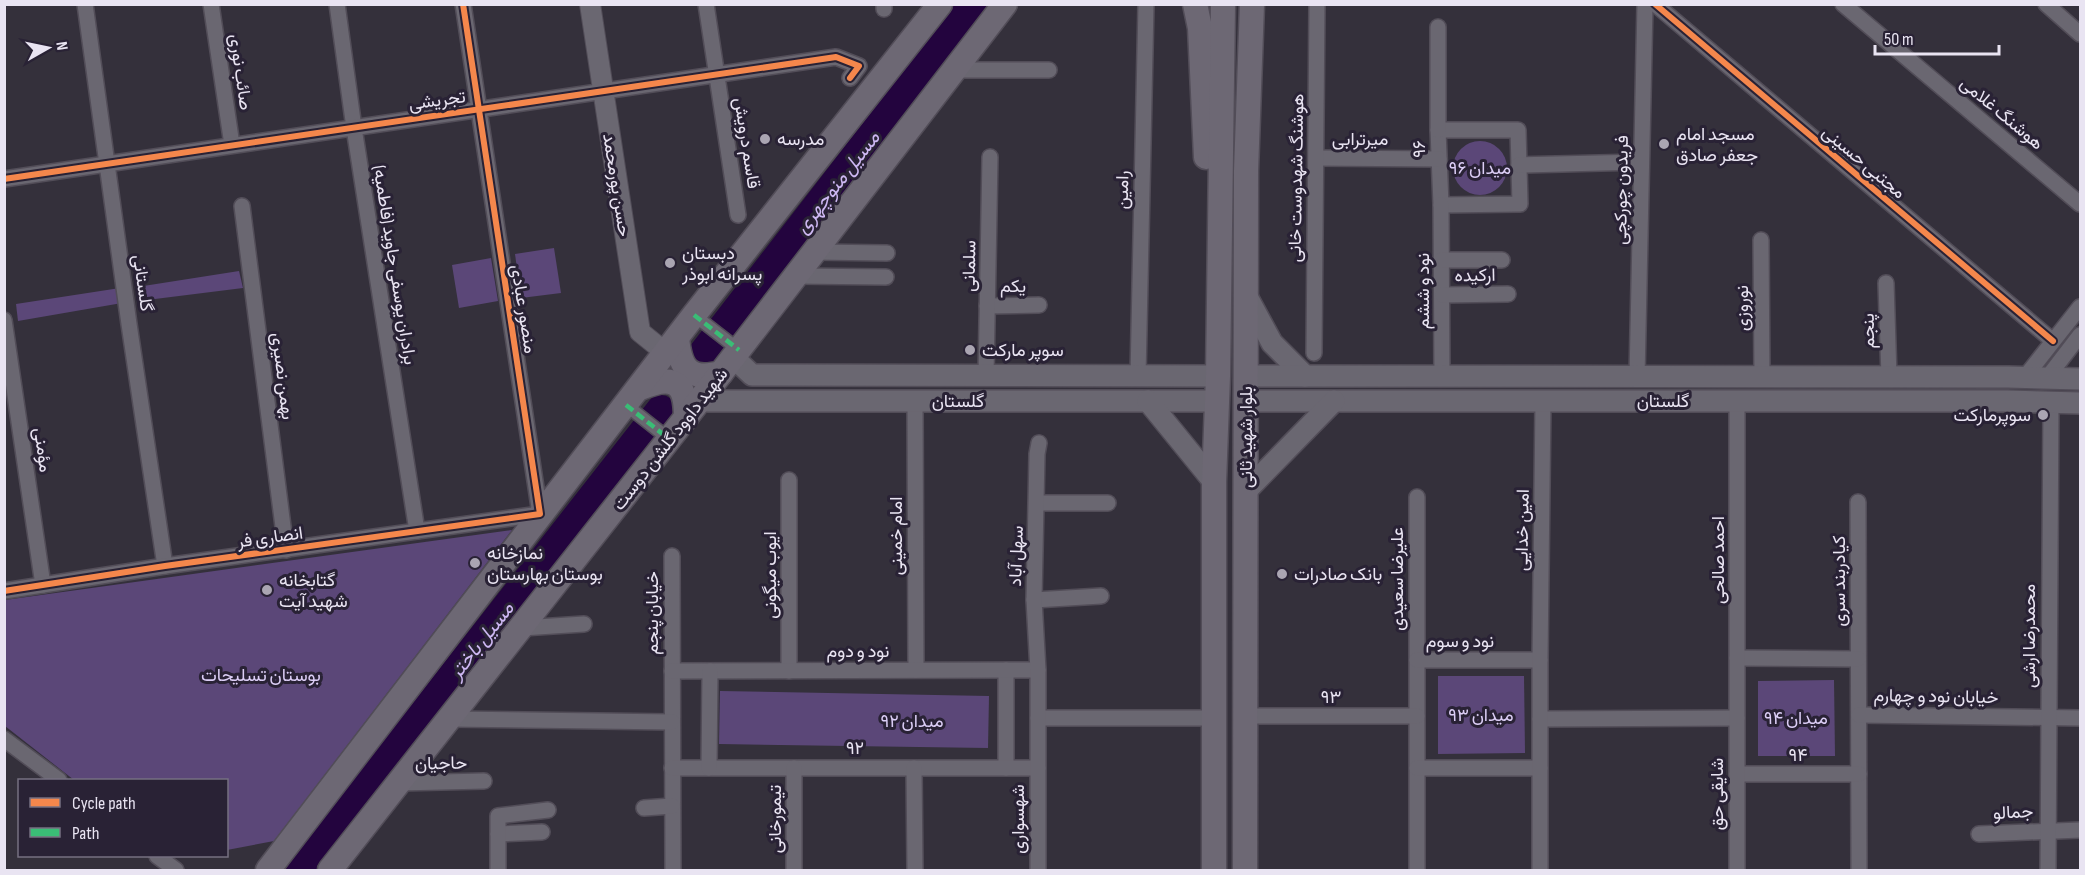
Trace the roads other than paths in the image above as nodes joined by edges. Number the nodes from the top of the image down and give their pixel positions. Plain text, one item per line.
1 (84, 4) edge
2 (211, 4) edge
3 (337, 4) edge
4 (463, 4) edge
5 (590, 4) edge
6 (706, 4) edge
7 (922, 4) edge
8 (940, 4) edge
9 (1005, 4) edge
10 (1146, 4) edge
11 (1195, 4) edge
12 (1223, 4) edge
13 (1252, 4) edge
14 (1260, 4) edge
15 (1317, 4) edge
16 (1645, 4) edge
17 (1655, 4) edge
18 (1843, 4) edge
19 (2046, 4) edge
20 (1438, 27) dead end
21 (2080, 34) edge
22 (954, 70) junction
23 (1049, 70) dead end
24 (717, 75) junction
25 (1250, 76) junction
26 (850, 78) dead end
27 (603, 91) junction
28 (479, 110) junction
29 (354, 128) junction
30 (1438, 130) junction
31 (232, 145) junction
32 (990, 157) dead end
33 (1317, 158) junction
34 (1439, 159) junction
35 (1641, 162) junction
36 (107, 164) junction
37 (1519, 165) junction
38 (4, 179) edge
39 (2080, 204) edge
40 (1441, 205) junction
41 (242, 206) dead end
42 (738, 215) dead end
43 (1761, 240) dead end
44 (744, 252) junction
45 (814, 252) junction
46 (886, 253) dead end
47 (1442, 260) junction
48 (1502, 260) dead end
49 (1219, 275) junction
50 (796, 276) junction
51 (886, 277) dead end
52 (1886, 284) dead end
53 (1245, 293) junction
54 (1508, 294) dead end
55 (1443, 295) junction
56 (1039, 305) dead end
57 (987, 306) junction
58 (2080, 307) edge
59 (694, 315) junction
60 (4, 320) edge
61 (2080, 335) edge
62 (2053, 341) junction
63 (672, 345) junction
64 (1314, 352) dead end
65 (731, 360) junction
66 (752, 375) junction
67 (986, 376) junction
68 (1138, 376) junction
69 (1218, 376) junction
70 (1246, 376) junction
71 (1305, 376) junction
72 (1442, 376) junction
73 (1637, 377) junction
74 (1762, 377) junction
75 (1889, 377) junction
76 (2025, 377) junction
77 (2047, 378) junction
78 (2080, 379) edge
79 (633, 397) junction
80 (740, 401) junction
81 (915, 401) junction
82 (1148, 401) junction
83 (1217, 401) junction
84 (1245, 401) junction
85 (1334, 401) junction
86 (1543, 401) junction
87 (1737, 401) junction
88 (2050, 403) junction
89 (2080, 404) edge
90 (693, 409) junction
91 (669, 439) junction
92 (1039, 443) dead end
93 (789, 480) dead end
94 (1214, 482) junction
95 (1245, 492) junction
96 (1417, 497) dead end
97 (1037, 502) junction
98 (1858, 502) dead end
99 (1108, 503) dead end
100 (540, 514) junction
101 (417, 531) junction
102 (286, 550) junction
103 (672, 556) dead end
104 (165, 566) junction
105 (43, 585) junction
106 (4, 591) edge
107 (1101, 596) dead end
108 (1034, 600) junction
109 (584, 624) dead end
110 (522, 627) junction
111 (1737, 658) junction
112 (1858, 659) junction
113 (1417, 660) junction
114 (1540, 660) junction
115 (672, 670) junction
116 (789, 670) junction
117 (916, 670) junction
118 (1006, 670) junction
119 (1038, 670) junction
120 (710, 671) junction
121 (1859, 715) junction
122 (1245, 716) junction
123 (1417, 716) junction
124 (2048, 717) junction
125 (1038, 718) junction
126 (1213, 718) junction
127 (1737, 718) junction
128 (2080, 718) edge
129 (450, 719) junction
130 (1540, 719) junction
131 (672, 722) junction
132 (4, 739) edge
133 (672, 768) junction
134 (709, 768) junction
135 (794, 768) junction
136 (914, 768) junction
137 (1006, 768) junction
138 (1038, 768) junction
139 (1417, 768) junction
140 (1540, 768) junction
141 (1737, 774) junction
142 (1859, 774) junction
143 (58, 779) edge
144 (484, 781) dead end
145 (400, 783) junction
146 (672, 806) junction
147 (644, 808) dead end
148 (548, 810) dead end
149 (2048, 830) junction
150 (2080, 830) edge
151 (542, 832) dead end
152 (498, 834) junction
153 (1979, 834) dead end
154 (160, 857) edge
155 (176, 870) edge
156 (268, 870) edge
157 (330, 870) edge
158 (498, 870) edge
159 (673, 870) edge
160 (794, 870) edge
161 (915, 870) edge
162 (1038, 870) edge
163 (1214, 870) edge
164 (1245, 870) edge
165 (1418, 870) edge
166 (1540, 870) edge
167 (1737, 870) edge
168 (1859, 870) edge
169 (2048, 870) edge

1 - 36 street, گلستانی
2 - 31 street, صائب نوری
3 - 29 street, برادران یوسفی جاوید (فاطمیه)
4 - 28 street, منصور عبادی
5 - 27 street, حسن پورمحمد
6 - 24 street, قاسم درویش
7 - 44 main road
8 - 44 main road
9 - 22 main road, شهید داوود گلشن دوست
10 - 68 street, رامین
11 - 49 main road
12 - 49 main road, بلوار شهید ثانی
13 - 25 main road, بلوار شهید ثانی
14 - 25 main road
15 - 33 street, هوشنگ شهدوست خانی
16 - 35 street, فریدون چورکچی
17 - 62 street, مجتبی حسینی
18 - 39 street, هوشنگ غلامی
19 - 21 street
20 - 30 street
22 - 23 street
22 - 45 main road, شهید داوود گلشن دوست
24 - 26 street, تجریشی
24 - 27 street, تجریشی
24 - 42 street, قاسم درویش
25 - 53 main road, بلوار شهید ثانی
27 - 28 street, تجریشی
27 - 63 street, حسن پورمحمد
28 - 29 street, تجریشی
28 - 100 street, منصور عبادی
29 - 31 street, تجریشی
29 - 101 street, برادران یوسفی جاوید (فاطمیه)
30 - 34 street, ۹۶
30 - 37 street, ۹۶
31 - 36 street, تجریشی
32 - 57 street, سلمانی
33 - 34 street, میرترابی
33 - 64 street, هوشنگ شهدوست خانی
34 - 40 street, ۹۶
35 - 37 street
35 - 73 street, فریدون چورکچی
36 - 38 street, تجریشی
36 - 104 street, گلستانی
37 - 40 street, ۹۶
40 - 47 street, نود و ششم
41 - 102 street, بهمن نصیری
43 - 74 street, نوروزی
44 - 59 main road
45 - 46 street
45 - 50 main road, شهید داوود گلشن دوست
47 - 48 street
47 - 55 street, نود و ششم
49 - 69 main road, بلوار شهید ثانی
50 - 51 street
50 - 65 main road, شهید داوود گلشن دوست
52 - 75 street, پنجم
53 - 70 main road, بلوار شهید ثانی
53 - 71 main road
54 - 55 street, ارکیده
55 - 72 street, نود و ششم
56 - 57 street, یکم
57 - 67 street, سلمانی
58 - 62 street
59 - 63 main road
59 - 65 street
60 - 105 street, مؤمنی
61 - 77 street
62 - 76 street
63 - 65 main road
63 - 79 main road
65 - 66 main road
65 - 90 main road, شهید داوود گلشن دوست
66 - 67 main road, گلستان
66 - 80 main road
67 - 68 main road, گلستان
68 - 69 main road, گلستان
69 - 70 main road
69 - 83 main road, بلوار شهید ثانی
70 - 71 main road, گلستان
70 - 84 main road, بلوار شهید ثانی
71 - 72 main road, گلستان
72 - 73 main road, گلستان
73 - 74 main road, گلستان
74 - 75 main road, گلستان
75 - 76 main road, گلستان
76 - 77 main road, گلستان
76 - 88 main road
77 - 78 main road, گلستان
77 - 88 main road
79 - 90 main road
79 - 91 street
79 - 100 main road
80 - 81 main road, گلستان
80 - 90 main road, گلستان
81 - 82 main road, گلستان
81 - 117 street, امام خمینی
82 - 83 main road, گلستان
82 - 94 main road
83 - 84 main road
83 - 94 main road, بلوار شهید ثانی
84 - 85 main road, گلستان
84 - 95 main road, بلوار شهید ثانی
85 - 86 main road, گلستان
85 - 95 main road
86 - 87 main road, گلستان
86 - 114 street, امین خدایی
87 - 88 main road, گلستان
87 - 111 street, احمد صالحی
88 - 89 main road, گلستان
88 - 124 street, محمدرضا ارشی
90 - 91 main road, شهید داوود گلشن دوست
91 - 110 main road, شهید داوود گلشن دوست
92 - 97 street, سهل آباد
93 - 116 street, ایوب میگونی
94 - 126 main road, بلوار شهید ثانی
95 - 122 main road, بلوار شهید ثانی
96 - 113 street, علیرضا سعیدی
97 - 99 street
97 - 108 street, سهل آباد
98 - 112 street, کیادربند سری
100 - 101 street, انصاری فر
100 - 156 main road
101 - 102 street, انصاری فر
102 - 104 street, انصاری فر
103 - 115 street, خیابان پنجم
104 - 105 street, انصاری فر
105 - 106 street, انصاری فر
107 - 108 street
108 - 119 street, سهل آباد
109 - 110 street
110 - 129 main road, شهید داوود گلشن دوست
111 - 112 street
111 - 127 street, احمد صالحی
112 - 121 street, کیادربند سری
113 - 114 street, نود و سوم
113 - 123 street, نود و سوم
114 - 130 street, امین خدایی
115 - 120 street, نود و دوم
115 - 131 street
116 - 117 street, نود و دوم
116 - 120 street, نود و دوم
117 - 118 street, نود و دوم
118 - 119 street, نود و دوم
118 - 137 street
119 - 125 street, سهل آباد
120 - 134 street
121 - 124 street, خیابان نود و چهارم
121 - 142 street, کیادربند سری
122 - 123 street, ۹۳
122 - 164 main road, بلوار شهید ثانی
123 - 139 street, نود و سوم
124 - 128 street, خیابان نود و چهارم
124 - 149 street, محمدرضا ارشی
125 - 126 street
125 - 138 street, شهسواری
126 - 163 main road, بلوار شهید ثانی
127 - 130 street
127 - 141 street, شایقی حق
129 - 131 street
129 - 145 main road, شهید داوود گلشن دوست
130 - 140 street, امین خدایی
131 - 133 street
132 - 143 street
133 - 134 street, ۹۲
133 - 146 street
134 - 135 street, ۹۲
135 - 136 street, ۹۲
135 - 160 street, تیمورخانی
136 - 137 street, ۹۲
136 - 161 street
137 - 138 street, ۹۲
138 - 162 street, شهسواری
139 - 140 street
139 - 165 street, نود و سوم
140 - 166 street, امین خدایی
141 - 142 street, ۹۴
141 - 167 street, شایقی حق
142 - 168 street, کیادربند سری
144 - 145 street, حاجیان
145 - 157 main road, شهید داوود گلشن دوست
146 - 147 street
146 - 159 street
148 - 152 street
149 - 150 street, جمالو
149 - 153 street, جمالو
149 - 169 street, محمدرضا ارشی
151 - 152 street
152 - 158 street
154 - 155 street

